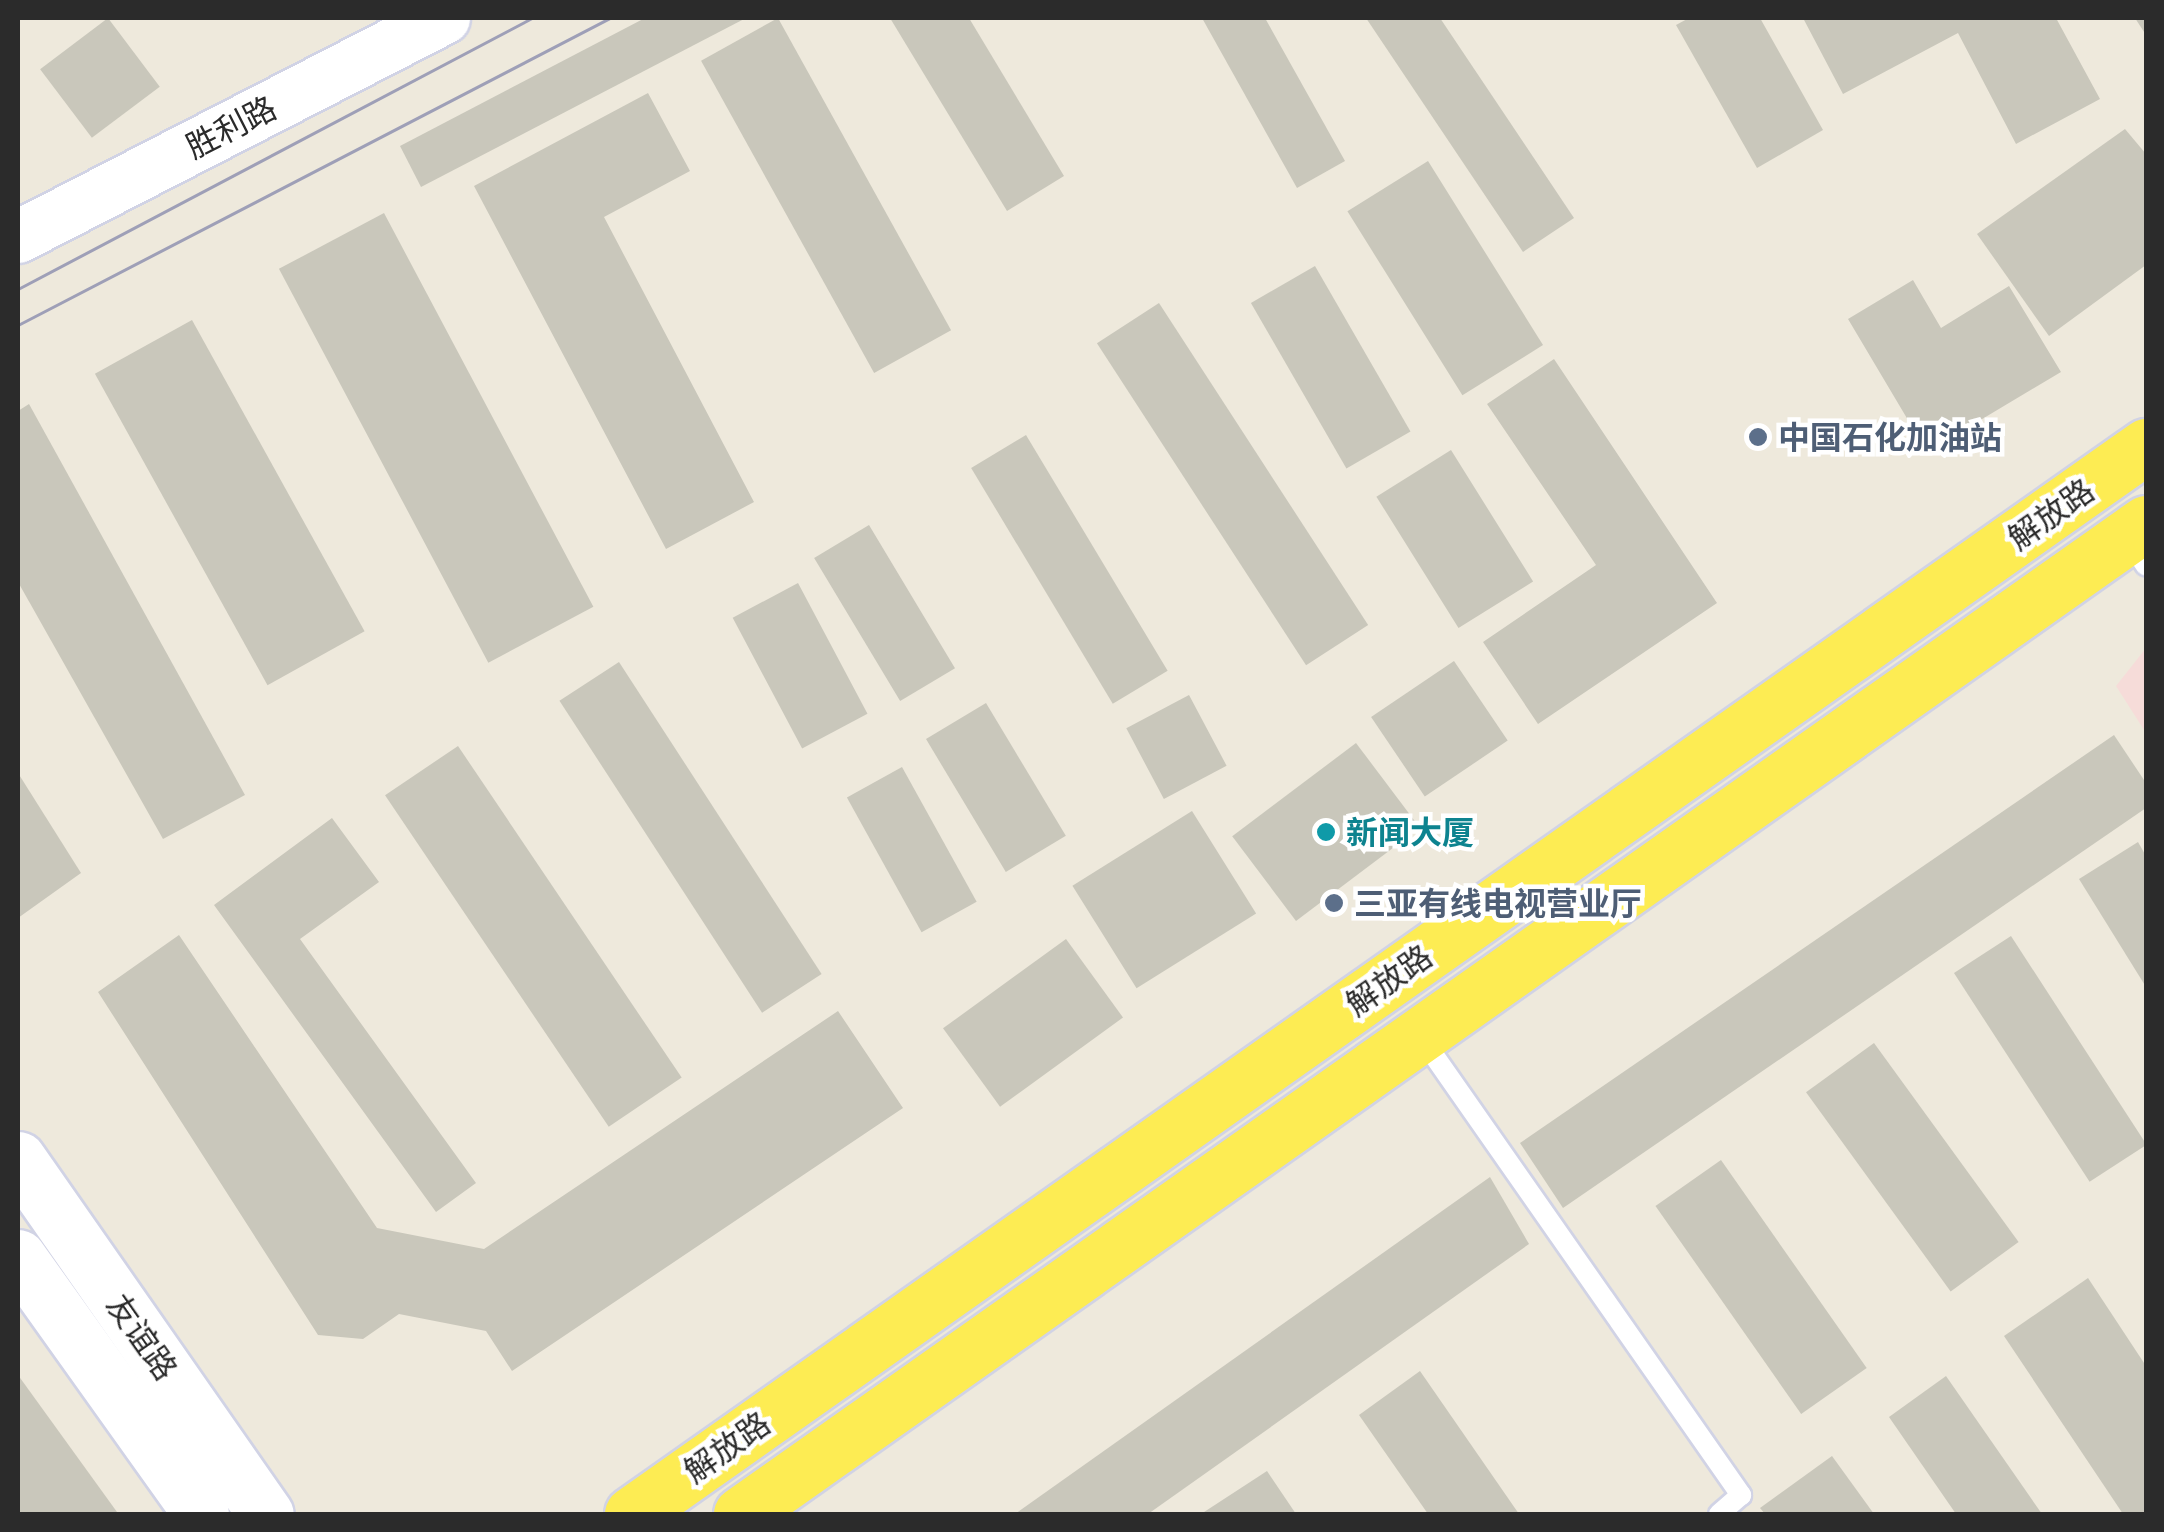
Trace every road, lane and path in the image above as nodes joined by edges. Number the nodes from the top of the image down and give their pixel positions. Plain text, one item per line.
1 (444, 18) edge
2 (18, 236) edge
3 (2146, 446) edge
4 (2140, 542) edge
5 (1420, 1035) junction
6 (18, 1159) edge
7 (18, 1257) edge
8 (201, 1514) edge
9 (266, 1514) edge
10 (632, 1514) edge
11 (741, 1514) edge
12 (1719, 1514) edge

1 - 2 street, 胜利路
3 - 10 main road, 解放路
4 - 5 main road, 解放路
5 - 11 main road, 解放路
5 - 12 lane
6 - 9 main road, 友谊路
7 - 8 main road, 友谊路

